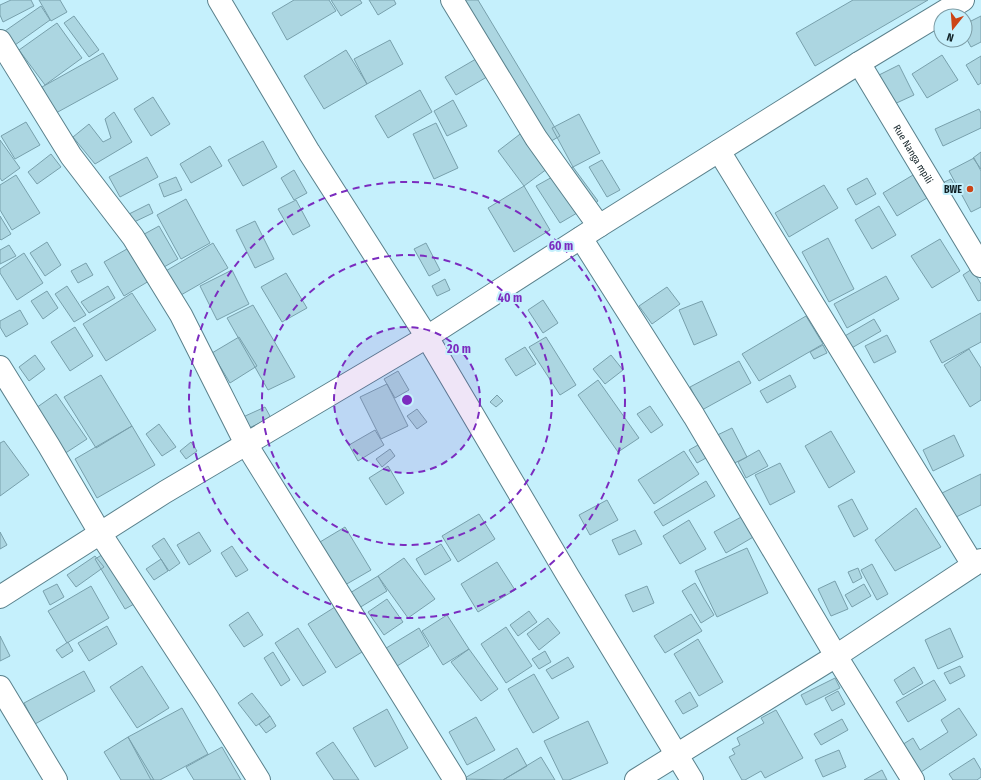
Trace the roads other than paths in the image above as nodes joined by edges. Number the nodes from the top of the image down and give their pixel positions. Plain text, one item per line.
1 (219, 0) edge
2 (452, 0) edge
3 (963, 0) edge
4 (0, 42) edge
5 (859, 63) junction
6 (719, 151) junction
7 (599, 226) junction
8 (581, 238) junction
9 (981, 266) edge
10 (427, 337) junction
11 (0, 367) edge
12 (246, 444) junction
13 (100, 533) junction
14 (977, 562) edge
15 (0, 597) edge
16 (836, 656) junction
17 (0, 687) edge
18 (677, 754) junction
19 (56, 780) edge
20 (259, 780) edge
21 (455, 780) edge
22 (636, 780) edge
23 (692, 780) edge
24 (913, 780) edge

1 - 10 street
2 - 7 street
3 - 5 street
4 - 12 street
5 - 6 street
5 - 9 street, Rue Nanga mpili
6 - 7 street
6 - 14 street
7 - 8 street
8 - 10 street
8 - 16 street
10 - 12 street
10 - 18 street
11 - 13 street
12 - 13 street
12 - 21 street
13 - 15 street
13 - 20 street
14 - 16 street
16 - 18 street
16 - 24 street
17 - 19 street
18 - 22 street
18 - 23 street

